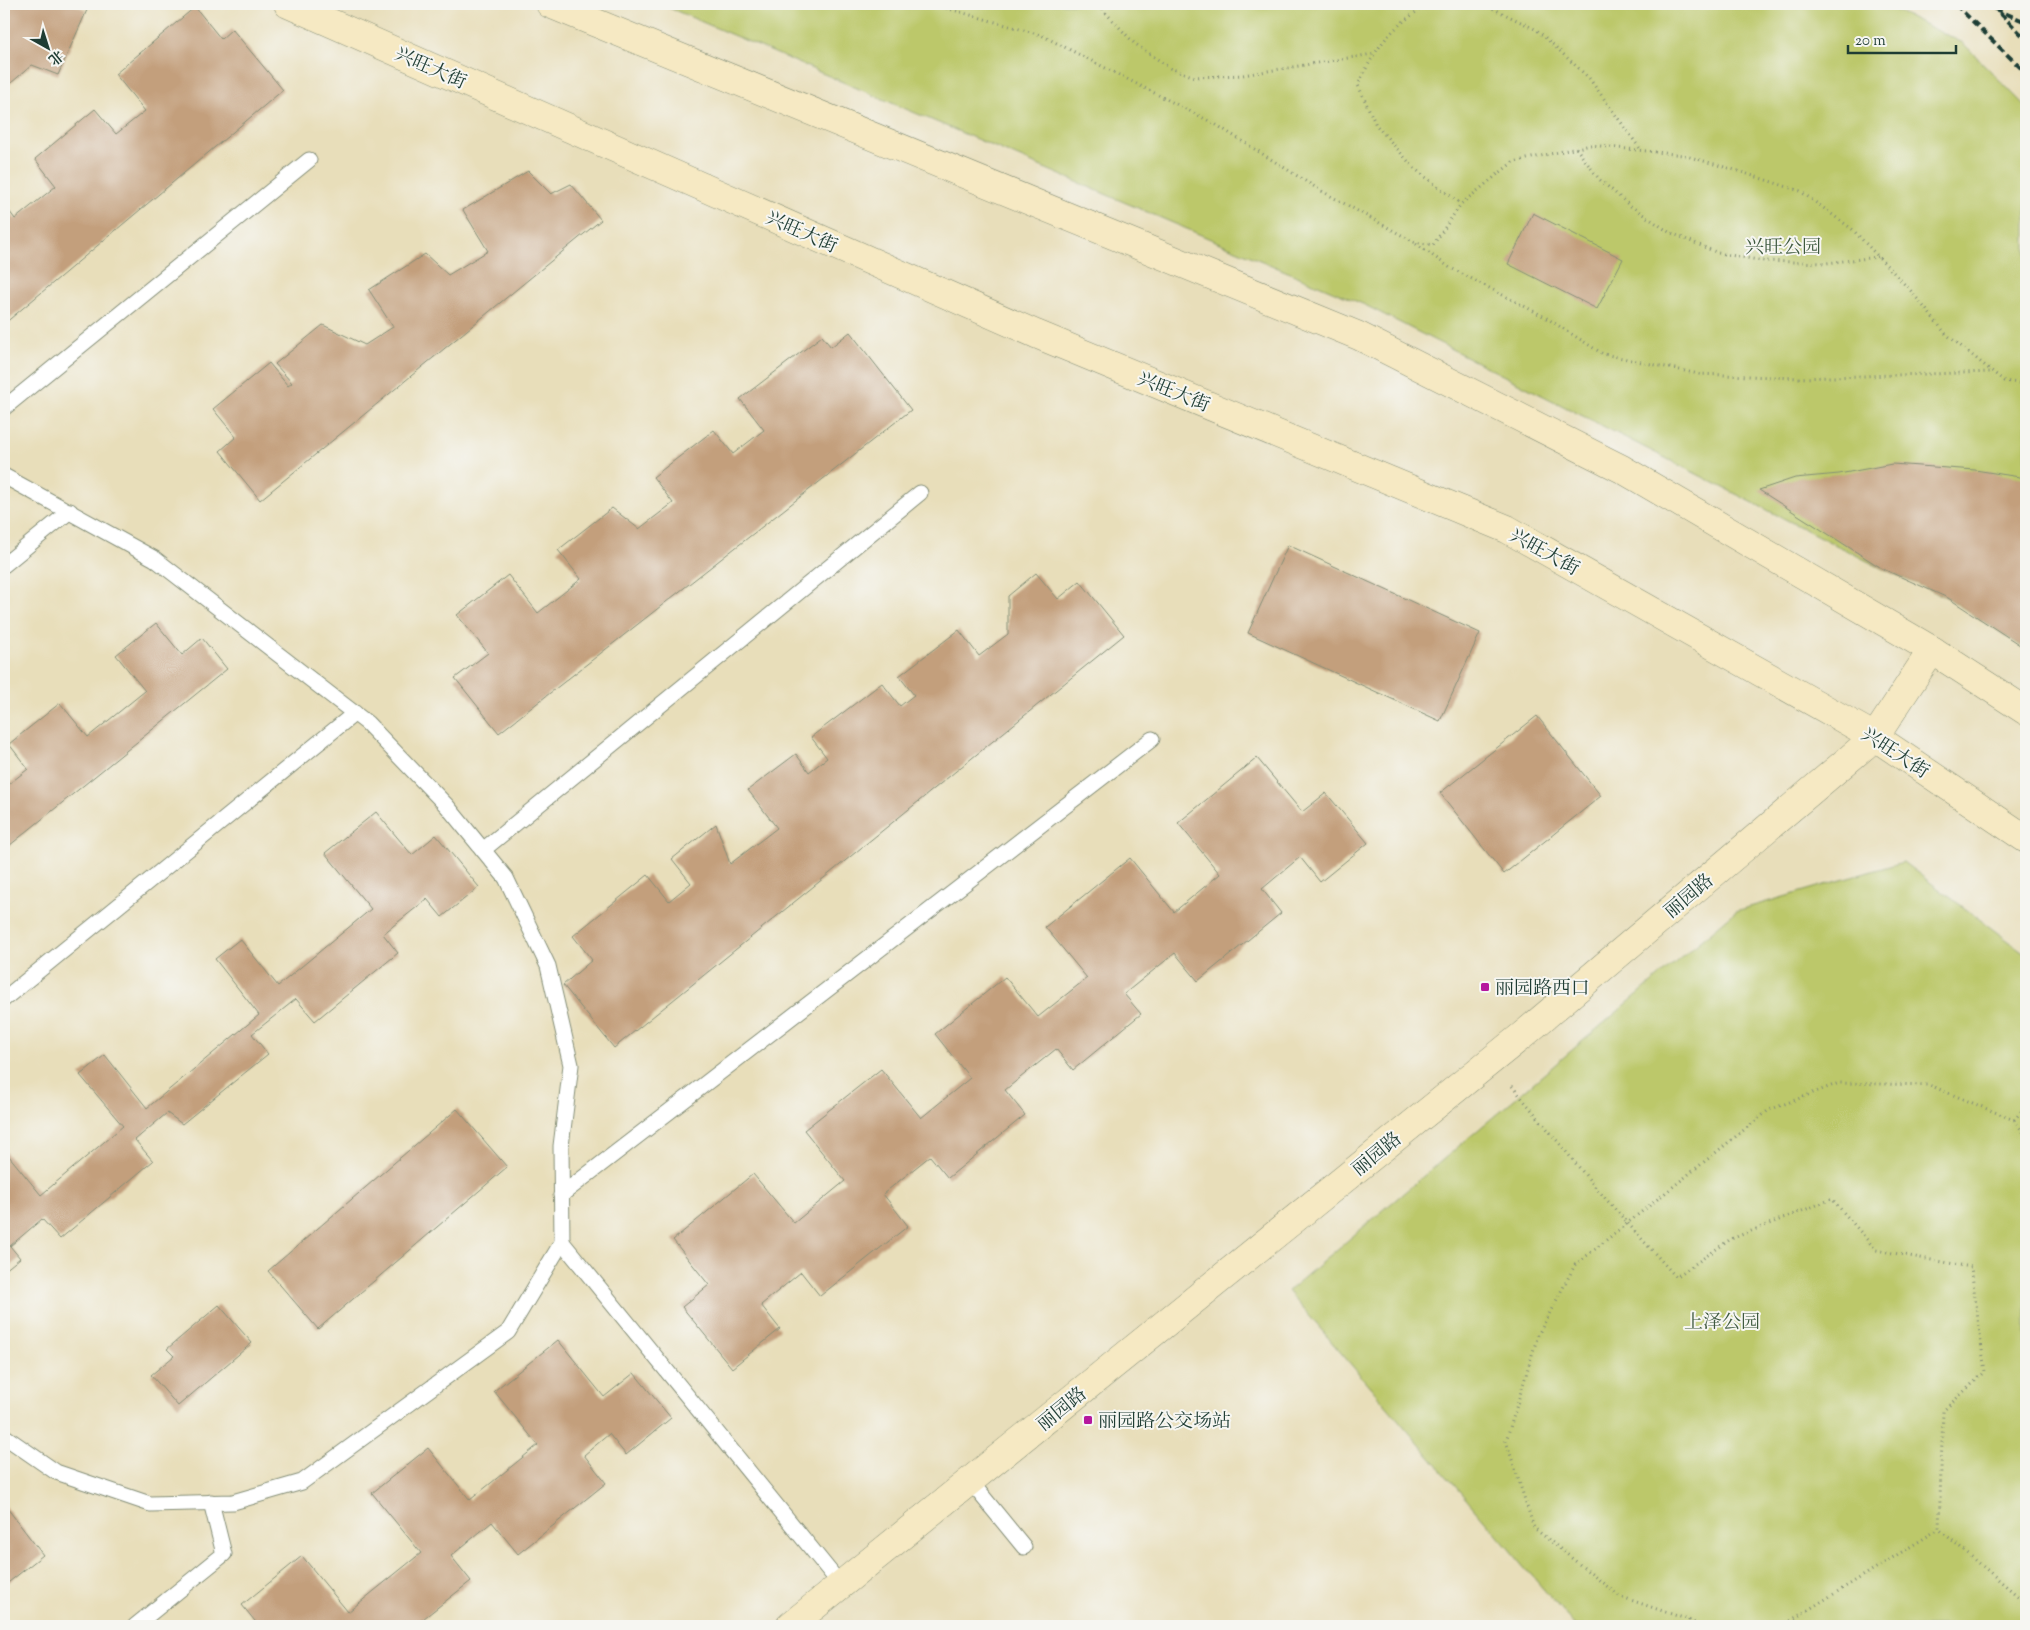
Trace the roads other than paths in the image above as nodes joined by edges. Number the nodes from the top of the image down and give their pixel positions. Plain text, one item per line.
1 (288, 4) edge
2 (550, 4) edge
3 (309, 160) dead end
4 (4, 408) edge
5 (4, 476) edge
6 (920, 493) dead end
7 (70, 511) junction
8 (4, 565) edge
9 (1932, 650) junction
10 (2026, 711) edge
11 (355, 713) junction
12 (1876, 737) junction
13 (1152, 739) dead end
14 (2026, 839) edge
15 (483, 850) junction
16 (4, 999) edge
17 (561, 1195) junction
18 (562, 1242) junction
19 (4, 1436) edge
20 (970, 1481) junction
21 (212, 1502) junction
22 (1024, 1548) dead end
23 (841, 1585) junction
24 (135, 1626) edge
25 (790, 1626) edge

1 - 12 main road, 兴旺大街
2 - 9 main road
3 - 4 lane
5 - 7 lane
6 - 15 lane
7 - 8 lane
7 - 11 lane
9 - 10 main road
9 - 12 main road, 丽园路
11 - 15 lane
11 - 16 lane
12 - 14 main road, 兴旺大街
12 - 20 main road, 丽园路
13 - 17 lane
15 - 17 lane
17 - 18 lane
18 - 21 lane
18 - 23 lane
19 - 21 lane
20 - 22 lane
20 - 23 main road, 丽园路
21 - 24 lane
23 - 25 main road, 丽园路

